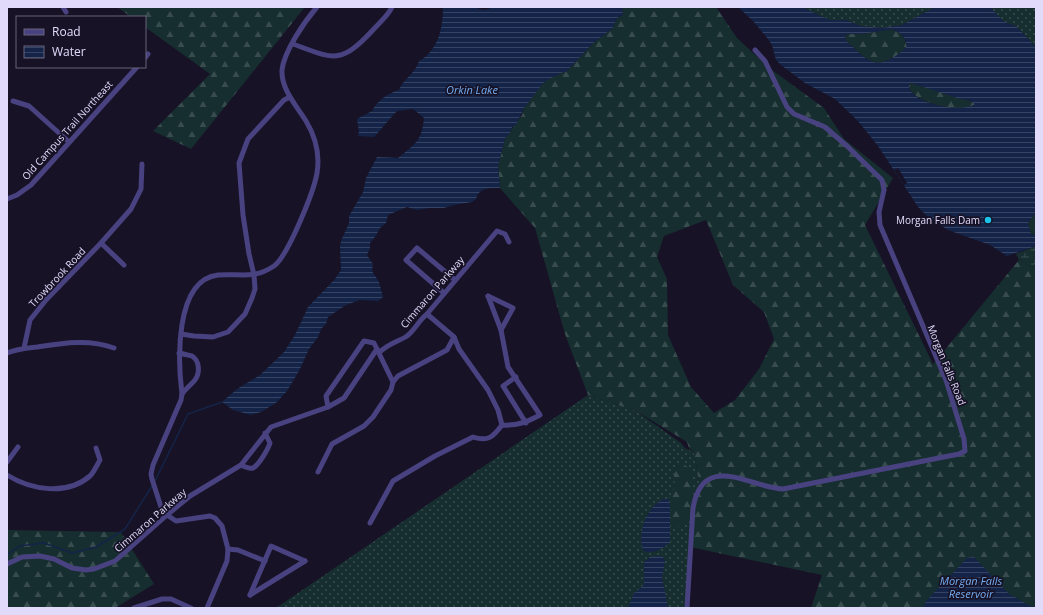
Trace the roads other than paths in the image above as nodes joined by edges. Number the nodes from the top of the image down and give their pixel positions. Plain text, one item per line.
1 (63, 7) edge
2 (317, 7) edge
3 (392, 7) edge
4 (66, 12) dead end
5 (293, 44) junction
6 (755, 50) dead end
7 (136, 68) edge
8 (290, 97) junction
9 (13, 101) dead end
10 (70, 142) junction
11 (142, 164) dead end
12 (7, 199) edge
13 (509, 242) dead end
14 (101, 243) junction
15 (124, 265) dead end
16 (254, 275) junction
17 (455, 280) junction
18 (444, 293) junction
19 (427, 314) junction
20 (501, 330) junction
21 (181, 334) junction
22 (454, 337) junction
23 (24, 348) junction
24 (114, 348) dead end
25 (378, 351) junction
26 (7, 353) edge
27 (179, 354) junction
28 (516, 378) junction
29 (393, 382) junction
30 (182, 394) junction
31 (328, 407) junction
32 (526, 423) junction
33 (502, 425) junction
34 (266, 433) junction
35 (18, 447) dead end
36 (96, 448) dead end
37 (7, 462) edge
38 (241, 465) junction
39 (318, 472) dead end
40 (7, 475) edge
41 (167, 515) junction
42 (370, 523) dead end
43 (228, 549) junction
44 (265, 561) junction
45 (7, 564) edge
46 (134, 608) edge
47 (191, 608) edge
48 (207, 608) edge
49 (687, 608) edge

1 - 4 street
2 - 5 street
3 - 5 street
5 - 8 street
6 - 49 street, Morgan Falls Road
7 - 10 street, Old Campus Trail Northeast
8 - 16 street
8 - 16 street
9 - 10 street
10 - 12 street, Old Campus Trail Northeast
11 - 14 street, Trowbrook Road
13 - 17 street, Cimmaron Parkway
14 - 15 street
14 - 23 street, Trowbrook Road
16 - 21 street
16 - 21 street
17 - 18 street, Cimmaron Parkway
17 - 18 street
18 - 19 street, Cimmaron Parkway
19 - 22 street
19 - 25 street, Cimmaron Parkway
20 - 20 street
20 - 28 street
21 - 27 street
22 - 29 street
22 - 33 street
23 - 24 street
23 - 26 street
25 - 29 street
25 - 31 street, Cimmaron Parkway
25 - 31 street
27 - 30 street
27 - 30 street
28 - 32 street
28 - 32 street
29 - 39 street
30 - 41 street
31 - 34 street, Cimmaron Parkway
32 - 33 street
33 - 42 street
34 - 38 street, Cimmaron Parkway
34 - 38 street
35 - 37 street
36 - 40 street
38 - 41 street, Cimmaron Parkway
41 - 43 street
41 - 45 street, Cimmaron Parkway
43 - 44 street
43 - 48 street
44 - 44 street
46 - 47 street

